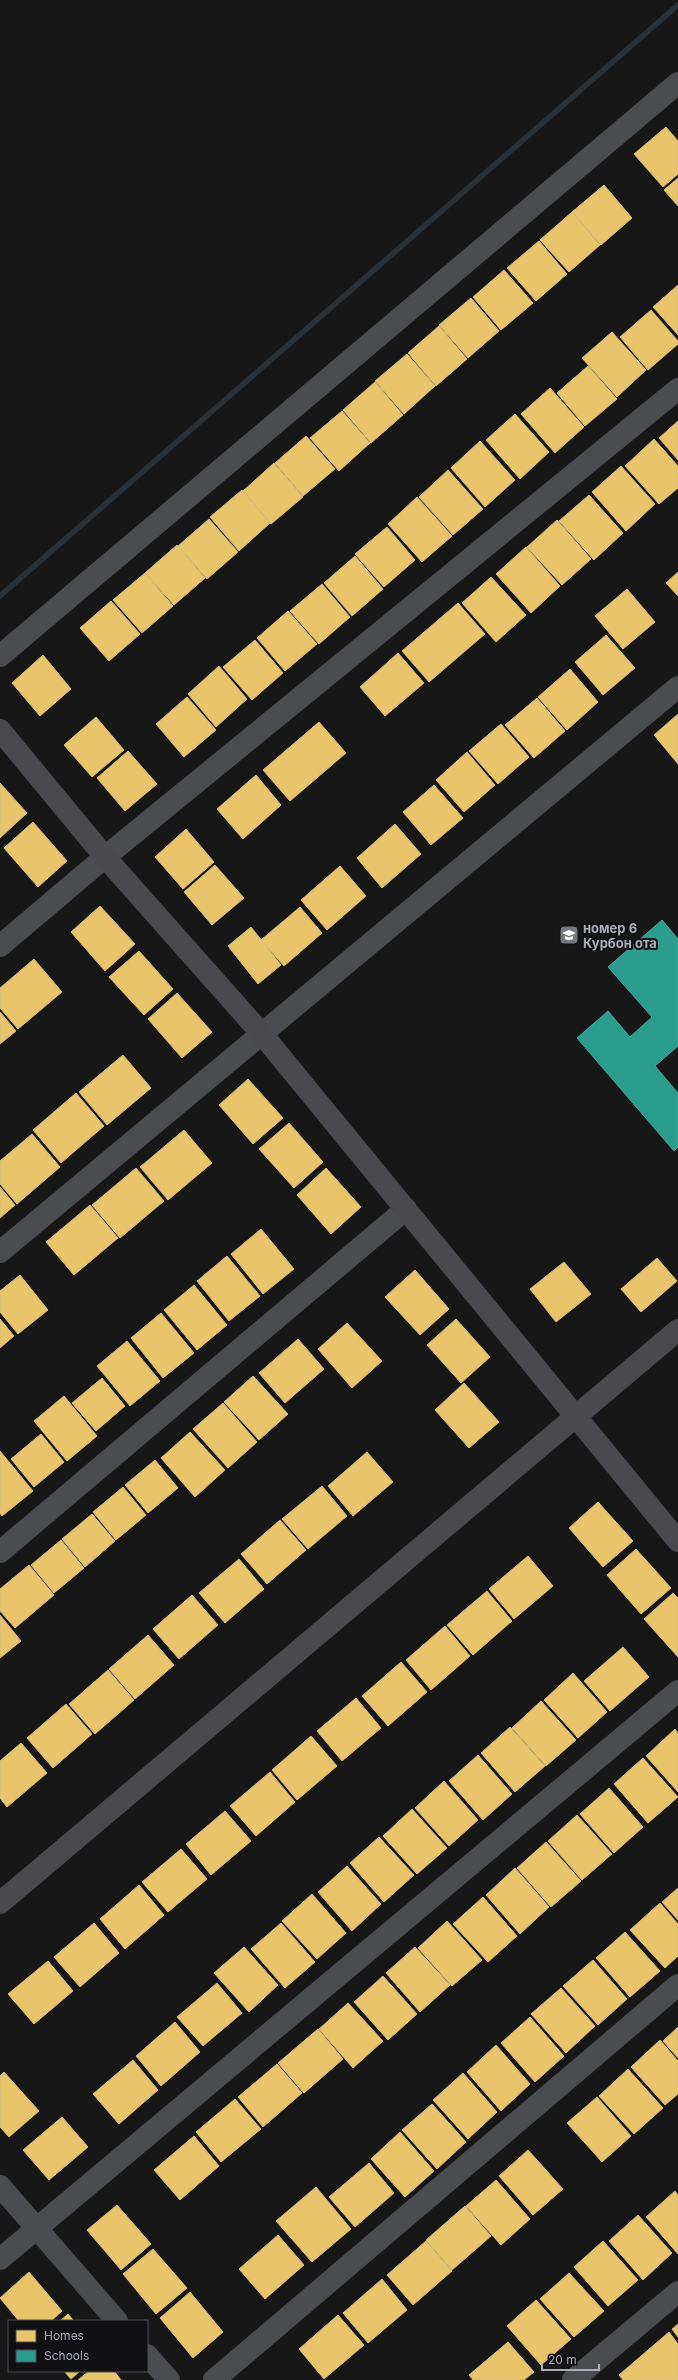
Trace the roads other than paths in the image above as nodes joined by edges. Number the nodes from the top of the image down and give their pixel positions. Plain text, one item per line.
1 (675, 92) edge
2 (678, 389) edge
3 (0, 656) edge
4 (678, 687) edge
5 (0, 730) edge
6 (106, 857) junction
7 (0, 946) edge
8 (261, 1033) junction
9 (406, 1209) junction
10 (0, 1252) edge
11 (678, 1330) edge
12 (575, 1418) junction
13 (678, 1541) edge
14 (0, 1552) edge
15 (678, 1691) edge
16 (0, 1902) edge
17 (678, 1985) edge
18 (0, 2186) edge
19 (36, 2228) junction
20 (0, 2259) edge
21 (678, 2292) edge
22 (117, 2320) edge
23 (148, 2356) edge
24 (169, 2380) edge
25 (214, 2380) edge
26 (573, 2380) edge

1 - 3 street
2 - 6 street
4 - 8 street
5 - 6 street
6 - 7 street
6 - 8 street
8 - 9 street
8 - 10 street
9 - 12 street
9 - 14 street
11 - 12 street
12 - 13 street
12 - 16 street
15 - 19 street
17 - 25 street
18 - 19 street
19 - 20 street
19 - 22 street
21 - 26 street
23 - 24 street

